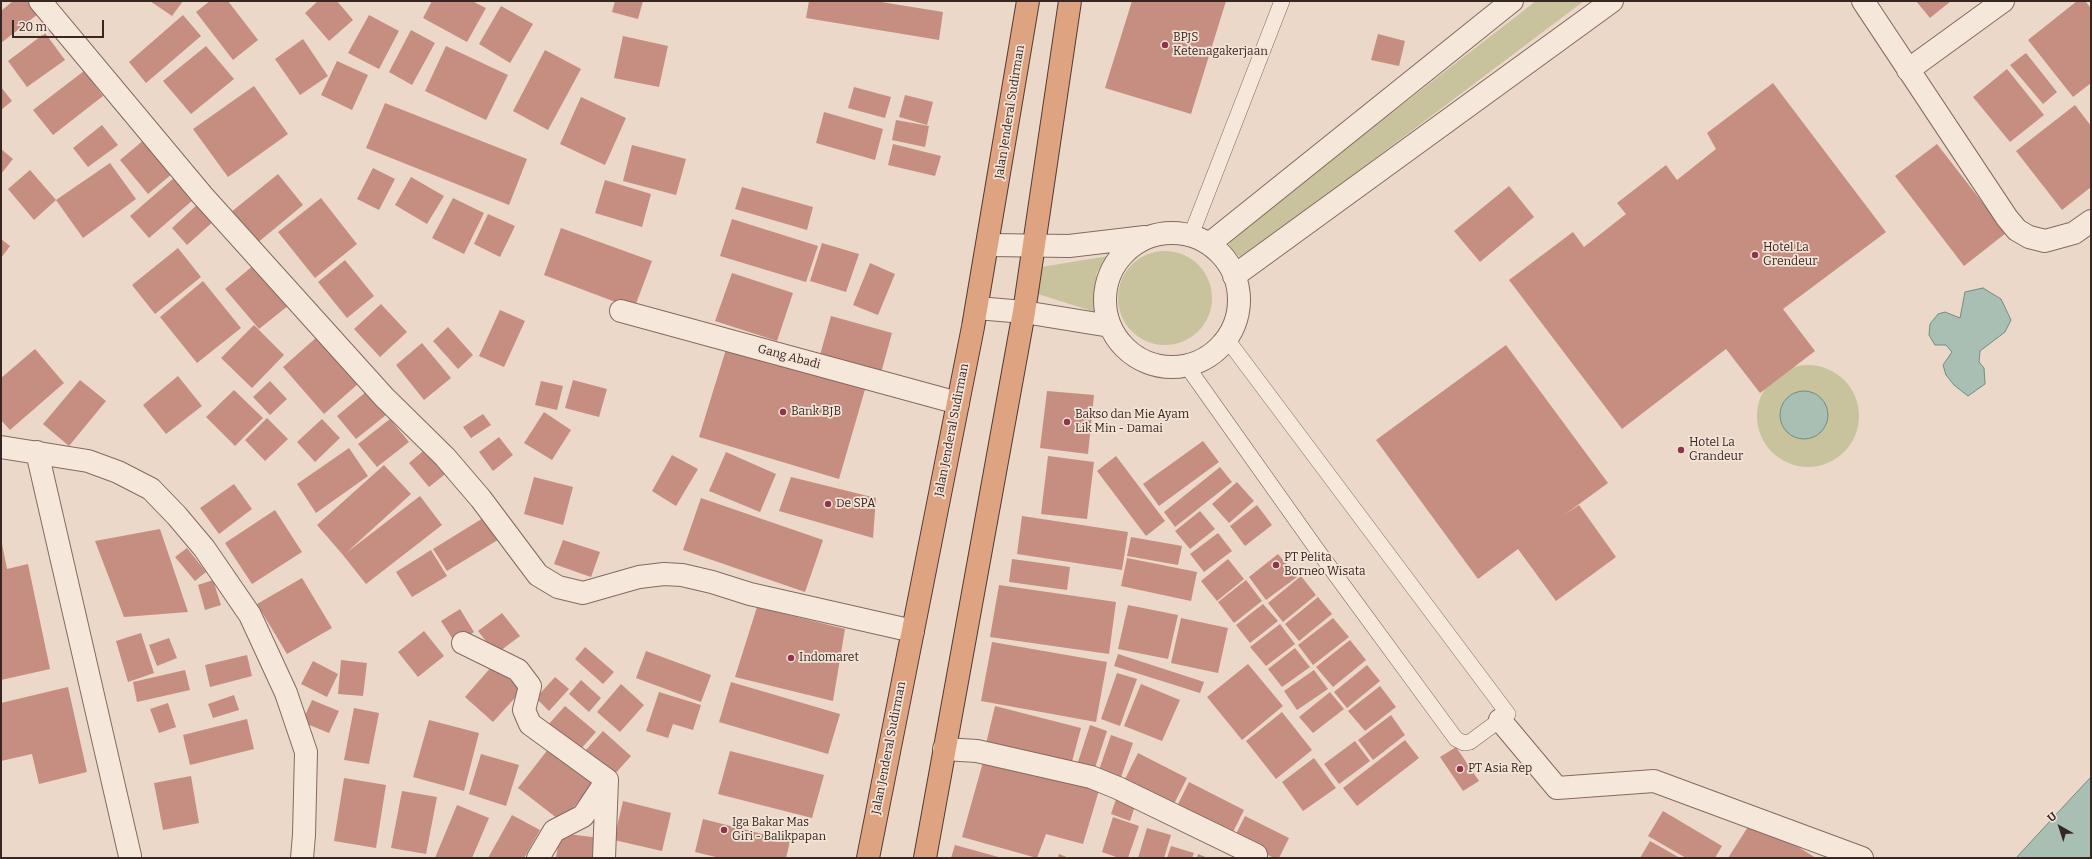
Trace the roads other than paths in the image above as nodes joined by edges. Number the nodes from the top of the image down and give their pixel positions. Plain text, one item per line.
1 (40, 1) edge
2 (1028, 1) edge
3 (1070, 1) edge
4 (1282, 1) edge
5 (1512, 1) edge
6 (1612, 1) edge
7 (1863, 1) edge
8 (2003, 1) edge
9 (1908, 70) junction
10 (2091, 221) edge
11 (1150, 236) junction
12 (1200, 240) junction
13 (988, 245) junction
14 (1035, 246) junction
15 (1234, 276) junction
16 (977, 308) junction
17 (621, 312) dead end
18 (1024, 312) junction
19 (1110, 326) junction
20 (1226, 338) junction
21 (1186, 365) junction
22 (958, 402) junction
23 (1, 447) edge
24 (37, 452) junction
25 (913, 631) junction
26 (463, 643) dead end
27 (1500, 720) junction
28 (944, 749) junction
29 (607, 780) junction
30 (130, 856) dead end
31 (1256, 857) edge
32 (302, 858) edge
33 (538, 858) edge
34 (604, 858) edge
35 (868, 858) edge
36 (925, 858) edge
37 (1862, 858) edge

1 - 25 street
2 - 13 highway, Jalan Jenderal Sudirman
3 - 14 highway
4 - 12 lane
5 - 12 street
6 - 15 street
7 - 9 street
8 - 9 street
9 - 10 street
11 - 12 street
11 - 14 street
11 - 19 street
12 - 15 street
13 - 14 street
13 - 16 highway, Jalan Jenderal Sudirman
14 - 18 highway
15 - 20 street
16 - 18 street
16 - 22 highway, Jalan Jenderal Sudirman
17 - 22 street, Gang Abadi
18 - 19 street
18 - 28 highway
19 - 21 street
20 - 21 street
20 - 27 lane
21 - 27 lane
22 - 25 highway, Jalan Jenderal Sudirman
23 - 24 street
24 - 30 street
24 - 32 street
25 - 35 highway, Jalan Jenderal Sudirman
26 - 29 street
27 - 37 street
28 - 31 street
28 - 36 highway
29 - 33 street
29 - 34 street

